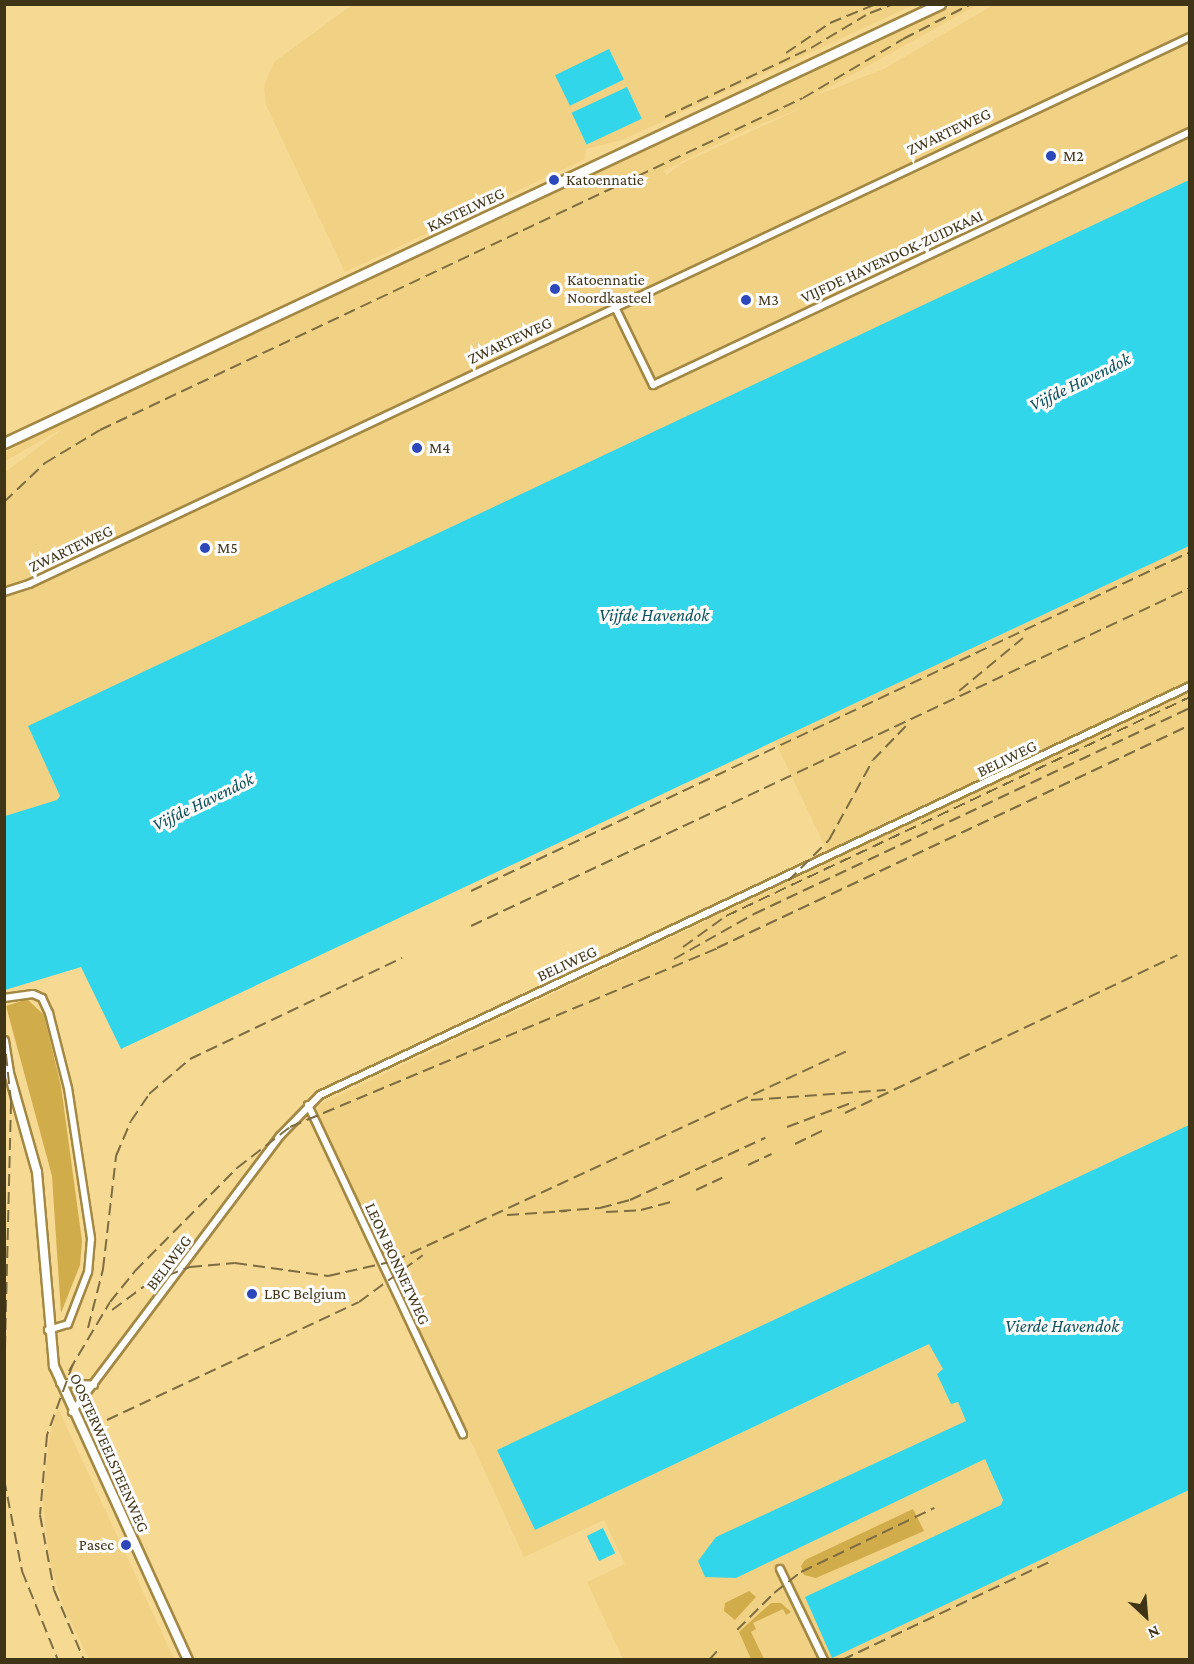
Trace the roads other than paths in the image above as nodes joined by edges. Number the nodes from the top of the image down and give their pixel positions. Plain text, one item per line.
1 (940, 4) edge
2 (1190, 37) edge
3 (1190, 132) edge
4 (615, 307) junction
5 (4, 443) edge
6 (4, 592) edge
7 (1190, 686) edge
8 (4, 998) edge
9 (4, 1041) edge
10 (7, 1070) edge
11 (308, 1105) junction
12 (48, 1330) junction
13 (59, 1383) junction
14 (94, 1385) junction
15 (72, 1412) junction
16 (463, 1434) dead end
17 (780, 1569) dead end
18 (188, 1659) edge
19 (824, 1659) edge

1 - 5 main road, KASTELWEG
2 - 4 street, ZWARTEWEG
3 - 4 street, VIJFDE HAVENDOK-ZUIDKAAI
4 - 6 street, ZWARTEWEG
7 - 11 street, BELIWEG
8 - 12 street
9 - 10 main road, OOSTERWEELSTEENWEG
10 - 12 main road, OOSTERWEELSTEENWEG
11 - 14 street, BELIWEG
11 - 16 street, LEON BONNETWEG
12 - 13 main road, OOSTERWEELSTEENWEG
13 - 14 street
13 - 15 main road, OOSTERWEELSTEENWEG
14 - 15 street, BELIWEG
15 - 18 main road, OOSTERWEELSTEENWEG
17 - 19 street

